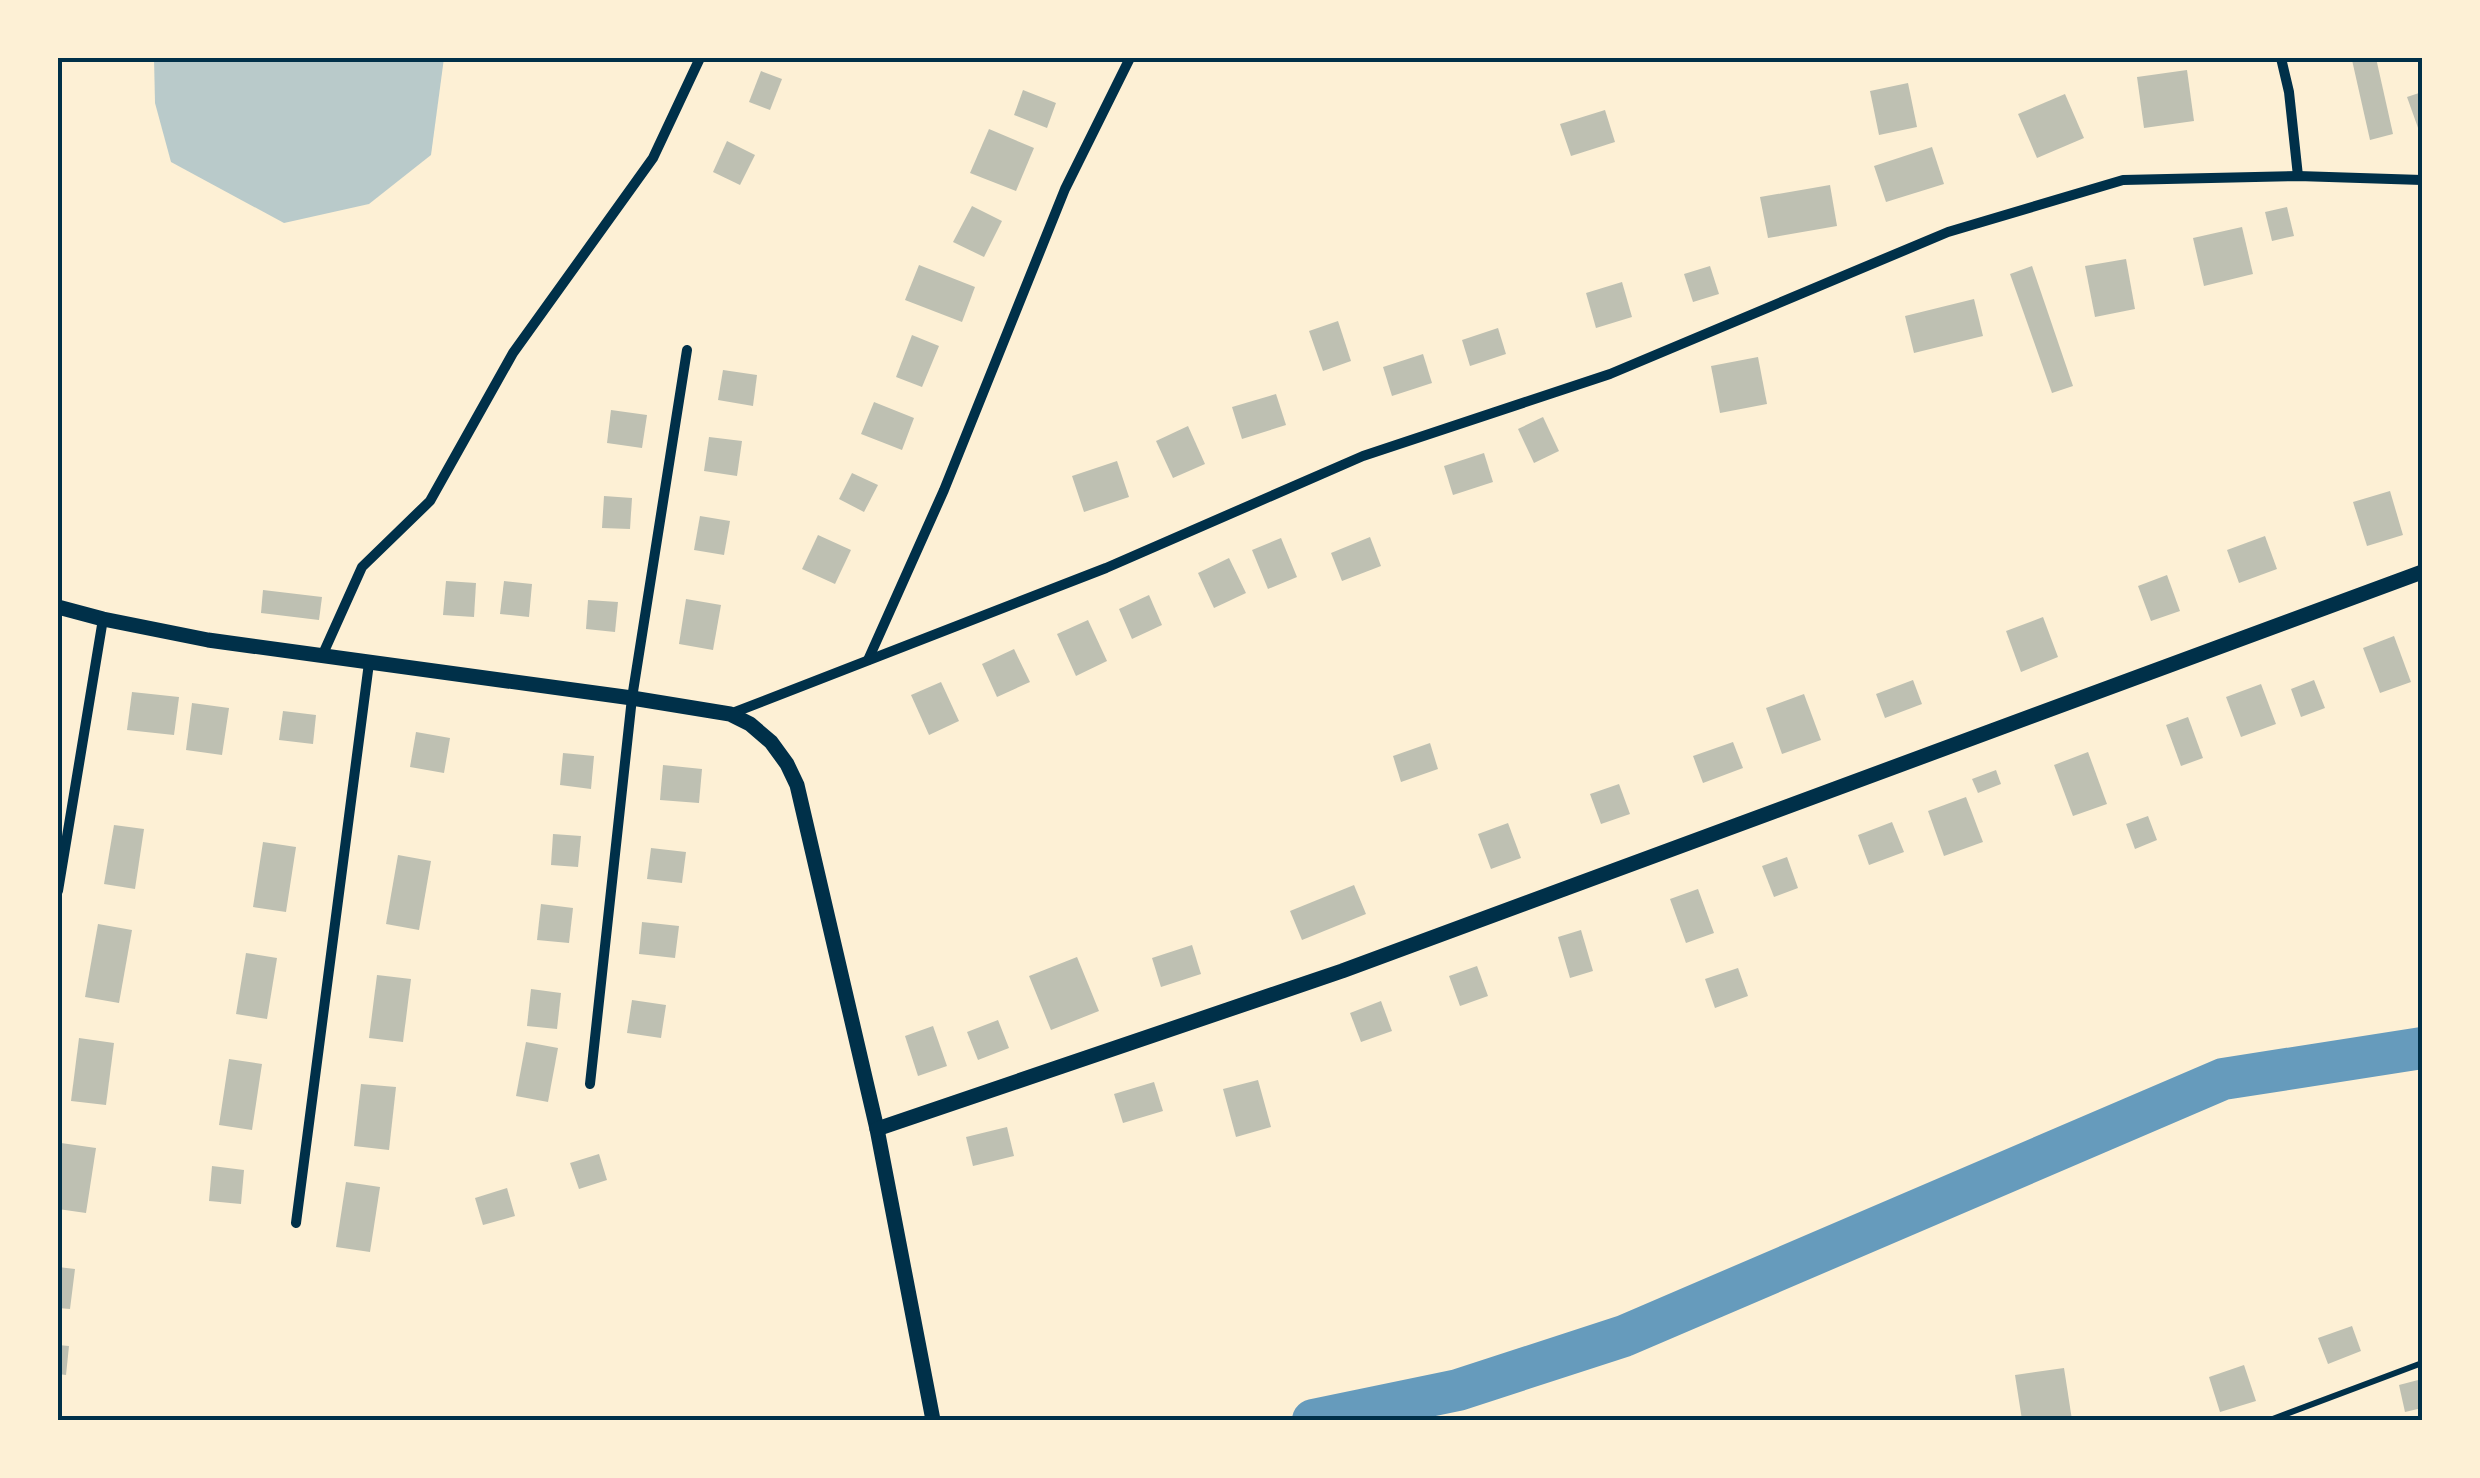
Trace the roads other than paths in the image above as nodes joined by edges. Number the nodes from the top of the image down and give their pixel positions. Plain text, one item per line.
1 (700, 58) edge
2 (1130, 58) edge
3 (2281, 58) edge
4 (2298, 176) junction
5 (2422, 180) edge
6 (687, 350) dead end
7 (2422, 572) edge
8 (58, 607) edge
9 (103, 619) junction
10 (322, 656) junction
11 (868, 660) junction
12 (369, 663) junction
13 (632, 698) junction
14 (730, 714) junction
15 (58, 891) edge
16 (590, 1084) dead end
17 (878, 1129) junction
18 (296, 1223) dead end
19 (2422, 1364) edge
20 (933, 1420) edge
21 (2270, 1420) edge

1 - 10 street
2 - 11 street
3 - 4 street
4 - 5 street
4 - 11 street
6 - 13 street
7 - 17 street
8 - 9 street
9 - 10 street
9 - 15 street
10 - 12 street
11 - 14 street
12 - 13 street
12 - 18 street
13 - 14 street
13 - 16 street
14 - 17 street
17 - 20 street
19 - 21 lane

